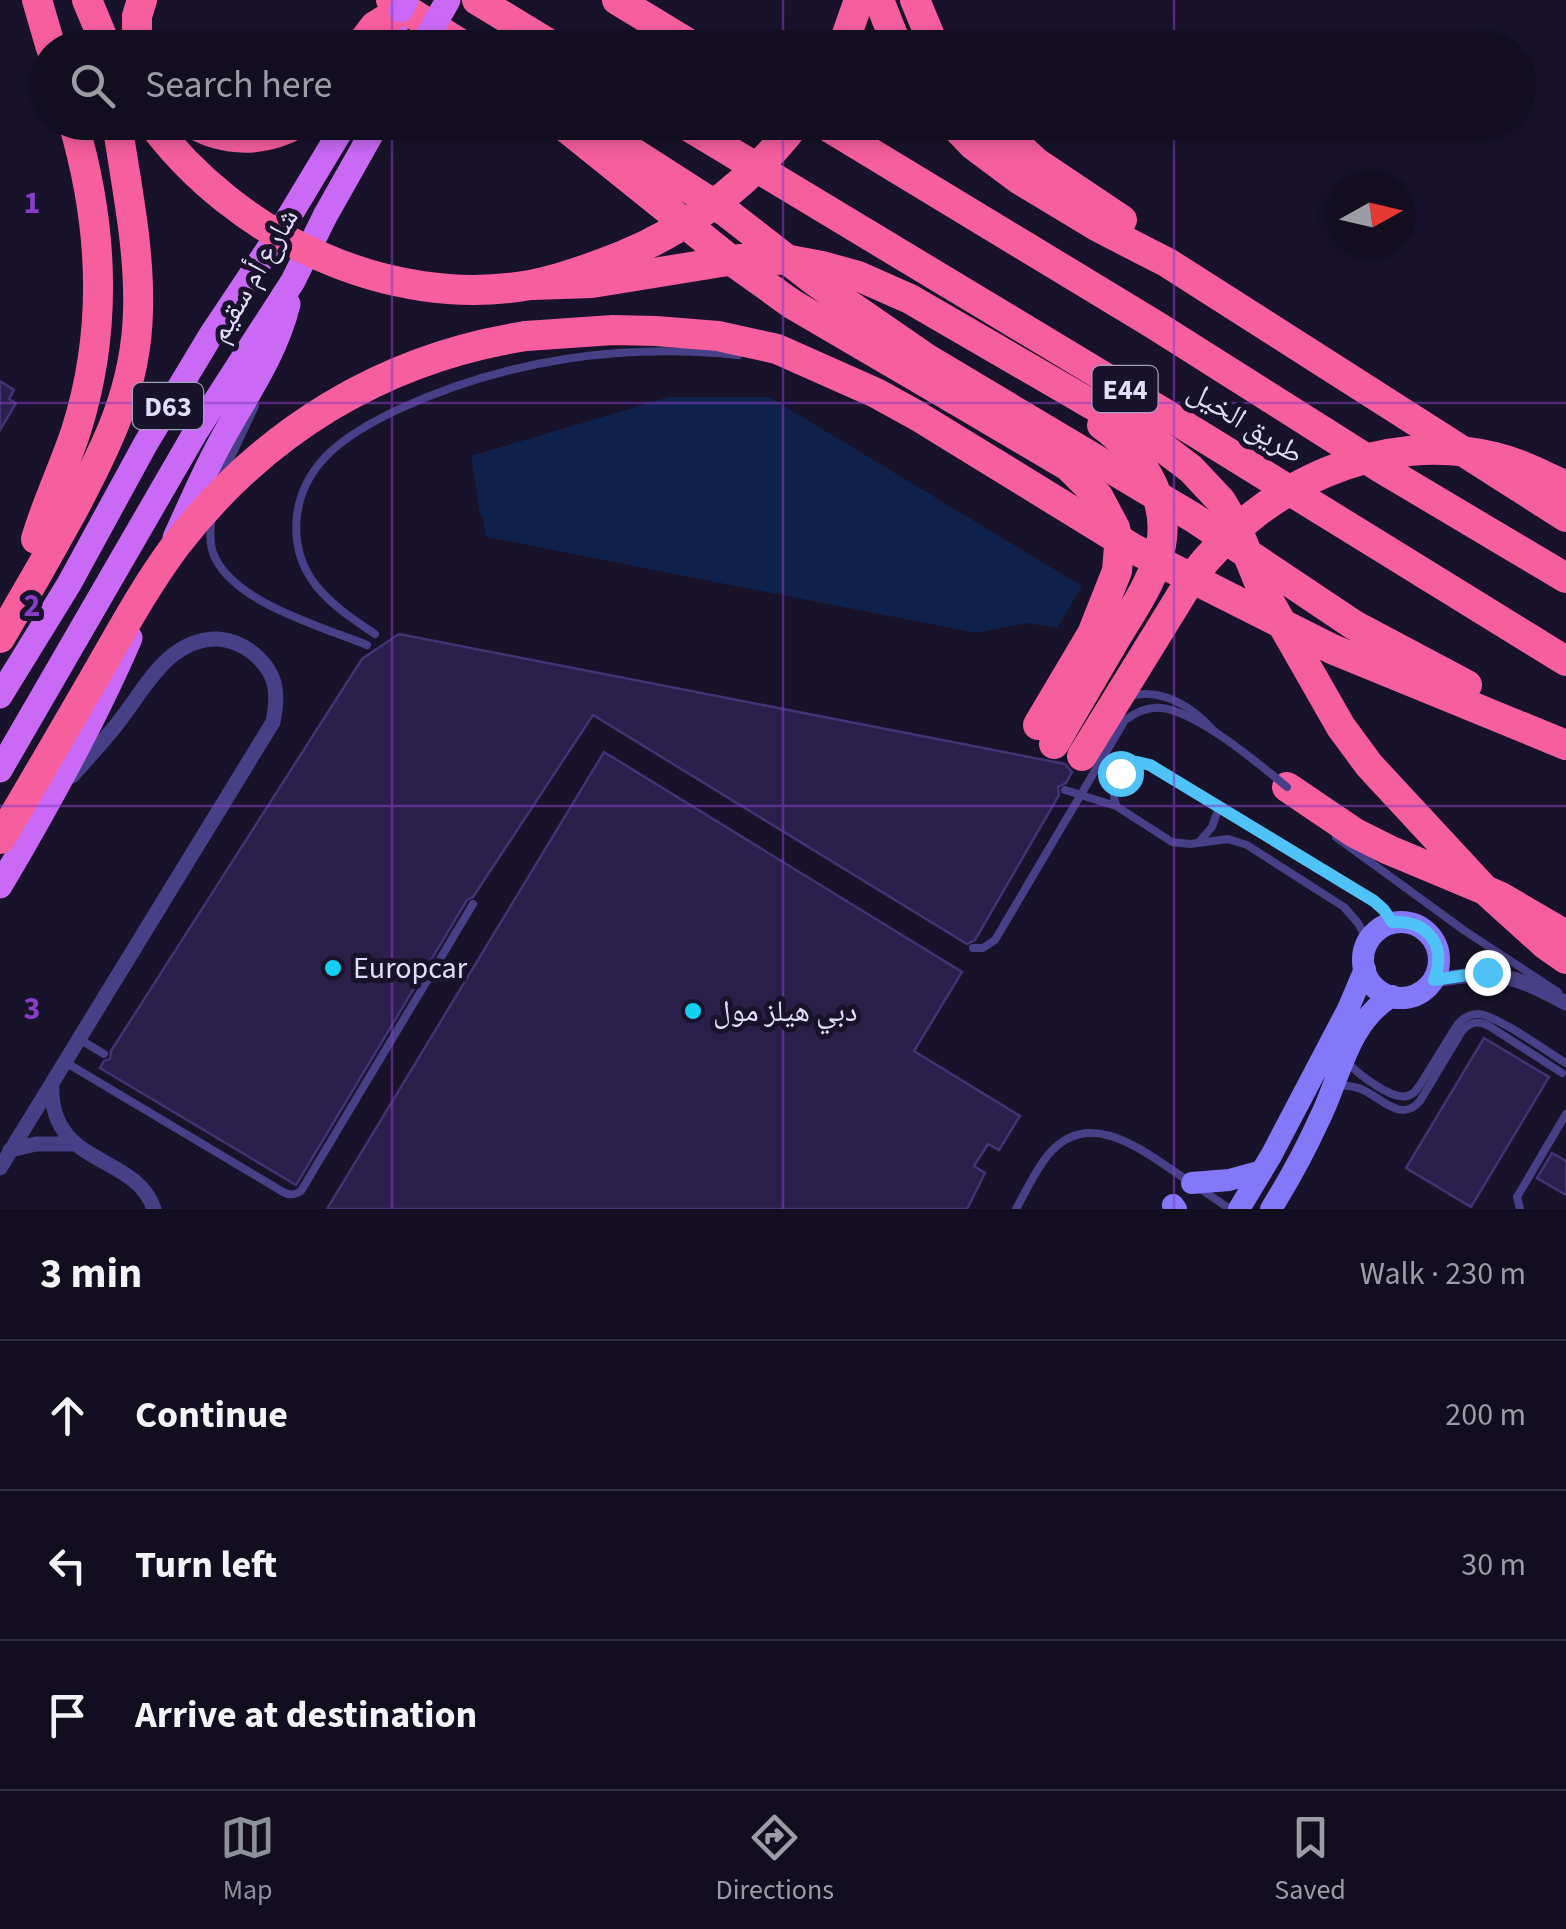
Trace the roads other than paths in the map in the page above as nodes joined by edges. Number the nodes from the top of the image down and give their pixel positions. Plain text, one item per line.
1 (37, 0) edge
2 (87, 0) edge
3 (101, 0) edge
4 (142, 0) edge
5 (448, 0) edge
6 (477, 0) edge
7 (617, 0) edge
8 (859, 0) edge
9 (879, 0) edge
10 (915, 0) edge
11 (399, 3) edge
12 (46, 30) edge
13 (99, 30) edge
14 (104, 30) edge
15 (137, 30) edge
16 (371, 30) edge
17 (392, 30) edge
18 (431, 30) edge
19 (440, 30) edge
20 (526, 30) edge
21 (666, 30) edge
22 (848, 30) edge
23 (891, 30) edge
24 (928, 30) edge
25 (78, 140) edge
26 (113, 140) edge
27 (117, 140) edge
28 (166, 140) edge
29 (335, 140) edge
30 (368, 140) edge
31 (582, 140) edge
32 (614, 140) edge
33 (711, 140) edge
34 (782, 140) edge
35 (850, 140) edge
36 (968, 140) edge
37 (1012, 140) edge
38 (1168, 263) junction
39 (293, 281) junction
40 (533, 285) junction
41 (746, 356) dead end
42 (268, 358) junction
43 (768, 358) dead end
44 (1016, 361) junction
45 (808, 362) junction
46 (261, 391) dead end
47 (257, 402) dead end
48 (1566, 486) edge
49 (1566, 516) edge
50 (36, 538) junction
51 (1566, 578) edge
52 (0, 601) edge
53 (375, 634) dead end
54 (0, 638) edge
55 (367, 645) dead end
56 (1566, 661) edge
57 (0, 696) edge
58 (1526, 728) junction
59 (1216, 733) junction
60 (1566, 745) edge
61 (1066, 747) junction
62 (1137, 762) junction
63 (0, 770) edge
64 (1287, 787) junction
65 (1066, 790) dead end
66 (54, 796) junction
67 (1116, 806) junction
68 (1219, 807) junction
69 (1318, 820) dead end
70 (1329, 831) dead end
71 (0, 839) edge
72 (1198, 842) junction
73 (0, 886) edge
74 (473, 904) dead end
75 (1392, 922) junction
76 (1566, 935) edge
77 (1368, 941) junction
78 (972, 948) dead end
79 (1566, 959) edge
80 (1365, 969) junction
81 (1434, 980) junction
82 (1392, 996) junction
83 (1566, 1000) edge
84 (79, 1039) junction
85 (104, 1054) dead end
86 (1346, 1054) junction
87 (64, 1062) junction
88 (1564, 1068) edge
89 (52, 1082) junction
90 (1335, 1084) junction
91 (1566, 1114) edge
92 (1562, 1130) edge
93 (75, 1144) junction
94 (10, 1150) junction
95 (0, 1168) edge
96 (1262, 1171) junction
97 (1292, 1173) junction
98 (1192, 1183) junction
99 (154, 1209) edge
100 (1016, 1209) edge
101 (1230, 1209) edge
102 (1239, 1209) edge
103 (1272, 1209) edge
104 (1288, 1209) edge
105 (1520, 1209) edge

1 - 12 highway
2 - 13 highway, bridge
3 - 14 highway
4 - 15 highway
5 - 18 main road, bridge
6 - 20 highway
7 - 21 highway
8 - 22 highway
9 - 23 highway
10 - 24 highway
11 - 16 highway
11 - 17 main road
11 - 19 highway
25 - 50 highway
26 - 50 highway
27 - 54 highway
28 - 40 highway, bridge
29 - 57 main road, شارع أم سقيم / D63
30 - 39 main road, شارع أم سقيم / D63
31 - 61 highway, bridge
32 - 58 highway
33 - 56 highway, طريق الخيل / E44
34 - 40 highway, bridge
35 - 51 highway, طريق الخيل / E44
36 - 38 highway
37 - 38 highway
38 - 49 highway
39 - 42 main road
39 - 63 main road, شارع أم سقيم / D63
40 - 44 highway, bridge
41 - 53 lane
42 - 46 lane
42 - 66 main road
43 - 45 lane
44 - 61 highway, bridge
44 - 79 highway, bridge
45 - 58 highway
45 - 71 highway, bridge
47 - 55 lane
48 - 61 highway, bridge
50 - 52 highway
58 - 60 highway
59 - 61 lane, bridge
59 - 64 lane, bridge
59 - 78 lane, bridge
61 - 62 lane
62 - 67 lane
62 - 68 lane
64 - 69 lane
64 - 76 highway
65 - 67 lane
66 - 73 main road
66 - 84 street
67 - 72 lane
68 - 72 lane
68 - 75 lane
70 - 83 lane
72 - 77 lane
74 - 87 lane
75 - 77 main road
75 - 81 main road
77 - 80 main road
80 - 82 main road
80 - 96 main road
81 - 82 main road
81 - 83 street
82 - 86 main road
84 - 85 lane
84 - 87 street
86 - 88 lane
86 - 90 main road
87 - 89 street
88 - 90 lane
89 - 93 street
89 - 94 street
90 - 97 main road
91 - 92 lane
92 - 105 lane
93 - 94 street
93 - 99 street
94 - 95 street
96 - 98 main road
96 - 102 main road
97 - 103 main road
97 - 104 main road
98 - 100 lane
98 - 101 lane

